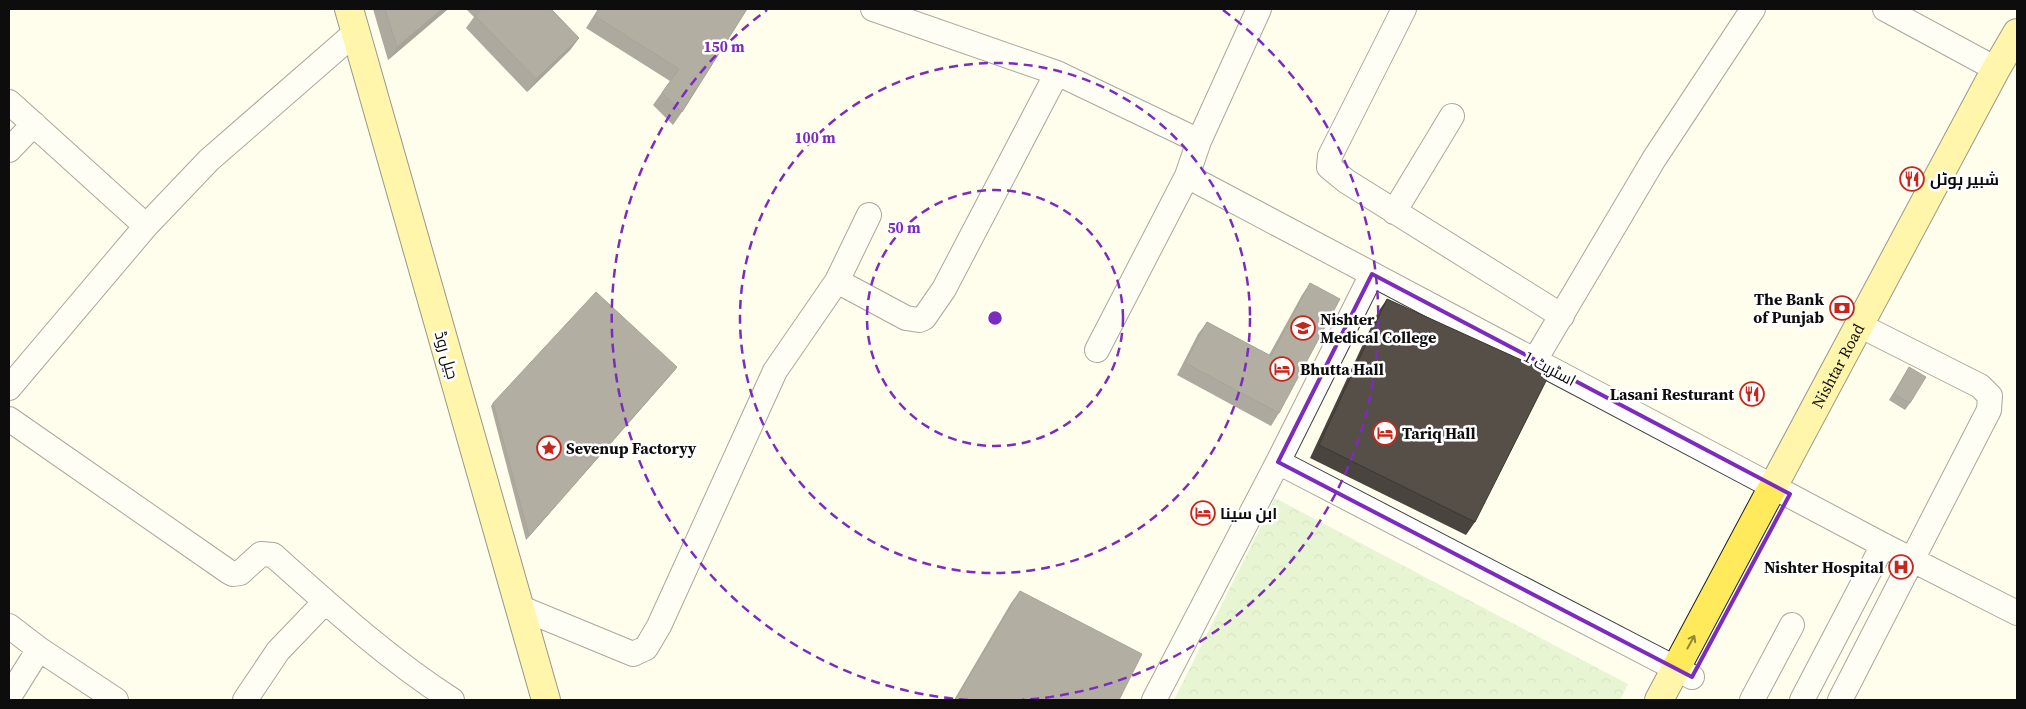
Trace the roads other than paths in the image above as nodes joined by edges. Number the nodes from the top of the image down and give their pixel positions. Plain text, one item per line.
1 (873, 9) edge
2 (1259, 9) edge
3 (1404, 9) edge
4 (1753, 9) edge
5 (1884, 9) edge
6 (353, 20) edge
7 (2017, 33) edge
8 (2006, 67) edge
9 (1057, 73) junction
10 (9, 102) edge
11 (1452, 116) dead end
12 (34, 124) junction
13 (1199, 141) junction
14 (9, 150) edge
15 (1187, 176) junction
16 (1394, 212) junction
17 (869, 215) dead end
18 (146, 226) junction
19 (1372, 274) junction
20 (838, 281) junction
21 (1562, 316) junction
22 (1874, 332) junction
23 (1097, 350) dead end
24 (1535, 360) junction
25 (9, 388) edge
26 (9, 419) edge
27 (1278, 462) junction
28 (1783, 490) junction
29 (1883, 545) junction
30 (1913, 560) junction
31 (326, 602) junction
32 (519, 607) junction
33 (2017, 613) edge
34 (1792, 625) dead end
35 (9, 626) edge
36 (39, 649) junction
37 (1684, 672) junction
38 (9, 697) edge
39 (116, 700) edge
40 (245, 700) edge
41 (452, 700) edge
42 (546, 700) edge
43 (1154, 700) edge
44 (1659, 700) edge
45 (1680, 700) edge
46 (1752, 700) edge
47 (1802, 700) edge
48 (1840, 700) edge

1 - 9 street
2 - 13 street
3 - 16 street
4 - 21 street
5 - 8 street
6 - 18 street
6 - 32 main road, جیل روڈ
7 - 8 main road, Nishtar Road
8 - 22 main road, Nishtar Road
8 - 28 main road, Nishtar Road
9 - 13 street
9 - 20 street
10 - 12 street
11 - 16 street
12 - 14 street
12 - 18 street
13 - 15 street
15 - 19 street, اسٹریٹ 1
15 - 23 street
16 - 21 street
17 - 20 street
18 - 25 street
19 - 24 street, اسٹریٹ 1
19 - 27 street
20 - 32 street
21 - 24 street
22 - 28 main road, Nishtar Road
22 - 30 street
24 - 28 street, اسٹریٹ 1
26 - 31 street
27 - 37 street
27 - 43 street
28 - 29 street, اسٹریٹ 1
28 - 37 main road, Nishtar Road
29 - 30 street, اسٹریٹ 1
29 - 47 street
30 - 33 street, اسٹریٹ 1
30 - 48 street
31 - 40 street
31 - 41 street
32 - 42 main road, جیل روڈ
34 - 46 street
35 - 36 street
36 - 38 street
36 - 39 street
37 - 44 main road, Nishtar Road
37 - 45 main road, Nishtar Road

